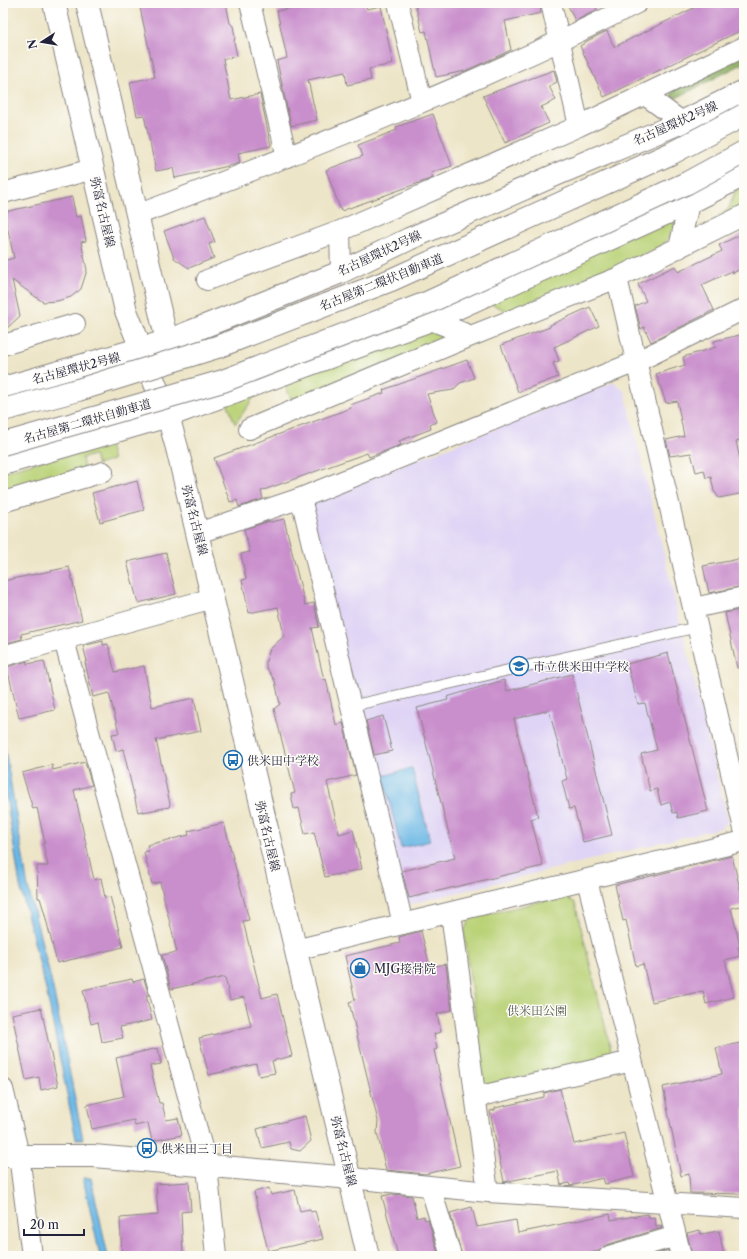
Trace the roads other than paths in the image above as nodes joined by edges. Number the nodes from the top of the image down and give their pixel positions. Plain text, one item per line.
1 (54, 3) edge
2 (87, 3) edge
3 (250, 3) edge
4 (398, 3) edge
5 (551, 3) edge
6 (637, 3) edge
7 (560, 42) junction
8 (744, 47) edge
9 (744, 91) edge
10 (645, 95) junction
11 (422, 102) junction
12 (744, 115) edge
13 (682, 122) junction
14 (579, 126) junction
15 (744, 152) edge
16 (287, 157) junction
17 (93, 169) junction
18 (744, 175) edge
19 (3, 193) edge
20 (689, 203) junction
21 (137, 215) junction
22 (744, 215) edge
23 (340, 231) junction
24 (679, 248) junction
25 (340, 272) junction
26 (617, 278) junction
27 (207, 280) dead end
28 (744, 309) edge
29 (431, 320) junction
30 (75, 324) dead end
31 (471, 336) junction
32 (167, 341) junction
33 (3, 345) edge
34 (142, 350) junction
35 (638, 361) junction
36 (3, 388) edge
37 (3, 410) edge
38 (168, 416) junction
39 (249, 429) dead end
40 (3, 444) edge
41 (3, 464) edge
42 (104, 472) dead end
43 (301, 498) junction
44 (3, 502) edge
45 (198, 533) junction
46 (744, 597) edge
47 (213, 598) junction
48 (696, 618) junction
49 (64, 640) junction
50 (3, 656) edge
51 (351, 706) junction
52 (744, 829) edge
53 (744, 841) edge
54 (587, 880) junction
55 (451, 913) junction
56 (403, 924) junction
57 (295, 950) junction
58 (632, 1061) junction
59 (3, 1089) edge
60 (476, 1097) junction
61 (11, 1156) edge
62 (207, 1166) junction
63 (351, 1178) junction
64 (430, 1186) junction
65 (488, 1192) junction
66 (668, 1203) junction
67 (744, 1208) edge
68 (676, 1236) junction
69 (32, 1256) edge
70 (216, 1256) edge
71 (368, 1256) edge
72 (451, 1256) edge
73 (609, 1256) edge
74 (681, 1256) edge

1 - 17 main road, 弥富名古屋線
2 - 21 main road, 弥富名古屋線
3 - 16 street
4 - 11 street
5 - 7 street
6 - 7 street
7 - 11 street
7 - 14 street
8 - 10 street
9 - 13 main road, 名古屋環状2号線
10 - 13 street
10 - 14 street
11 - 16 street
12 - 37 main road, 名古屋第二環状自動車道, bridge
13 - 25 main road, 名古屋環状2号線
14 - 23 street
15 - 40 main road, 名古屋第二環状自動車道, bridge
16 - 21 street
17 - 19 street
17 - 34 main road, 弥富名古屋線
18 - 20 main road
20 - 24 street
20 - 29 main road
21 - 32 main road, 弥富名古屋線
22 - 24 street
23 - 25 street
23 - 27 street
24 - 26 street
25 - 32 main road, 名古屋環状2号線
26 - 31 street
26 - 35 street
28 - 35 street
29 - 31 street
29 - 38 main road
30 - 33 street
31 - 39 street
32 - 34 main road, 名古屋環状2号線
32 - 38 main road, 弥富名古屋線
34 - 36 main road, 名古屋環状2号線
34 - 38 main road, 弥富名古屋線
35 - 43 street
35 - 48 street
38 - 41 main road
38 - 45 main road, 弥富名古屋線
42 - 44 street
43 - 45 street
43 - 51 street
45 - 47 main road, 弥富名古屋線
46 - 48 street
47 - 49 street
47 - 57 main road, 弥富名古屋線
48 - 51 lane
48 - 52 street
49 - 50 street
49 - 62 street
51 - 56 street
53 - 54 street
54 - 55 street
54 - 58 street
55 - 56 street
55 - 60 street
56 - 57 street
57 - 63 main road, 弥富名古屋線
58 - 60 street
58 - 66 street
59 - 61 street
60 - 65 street
61 - 62 main road
61 - 69 street
62 - 63 main road
62 - 70 street
63 - 64 street
63 - 71 main road, 弥富名古屋線
64 - 65 street
64 - 72 street
65 - 66 street
66 - 67 street
66 - 68 street
68 - 73 street
68 - 74 street

